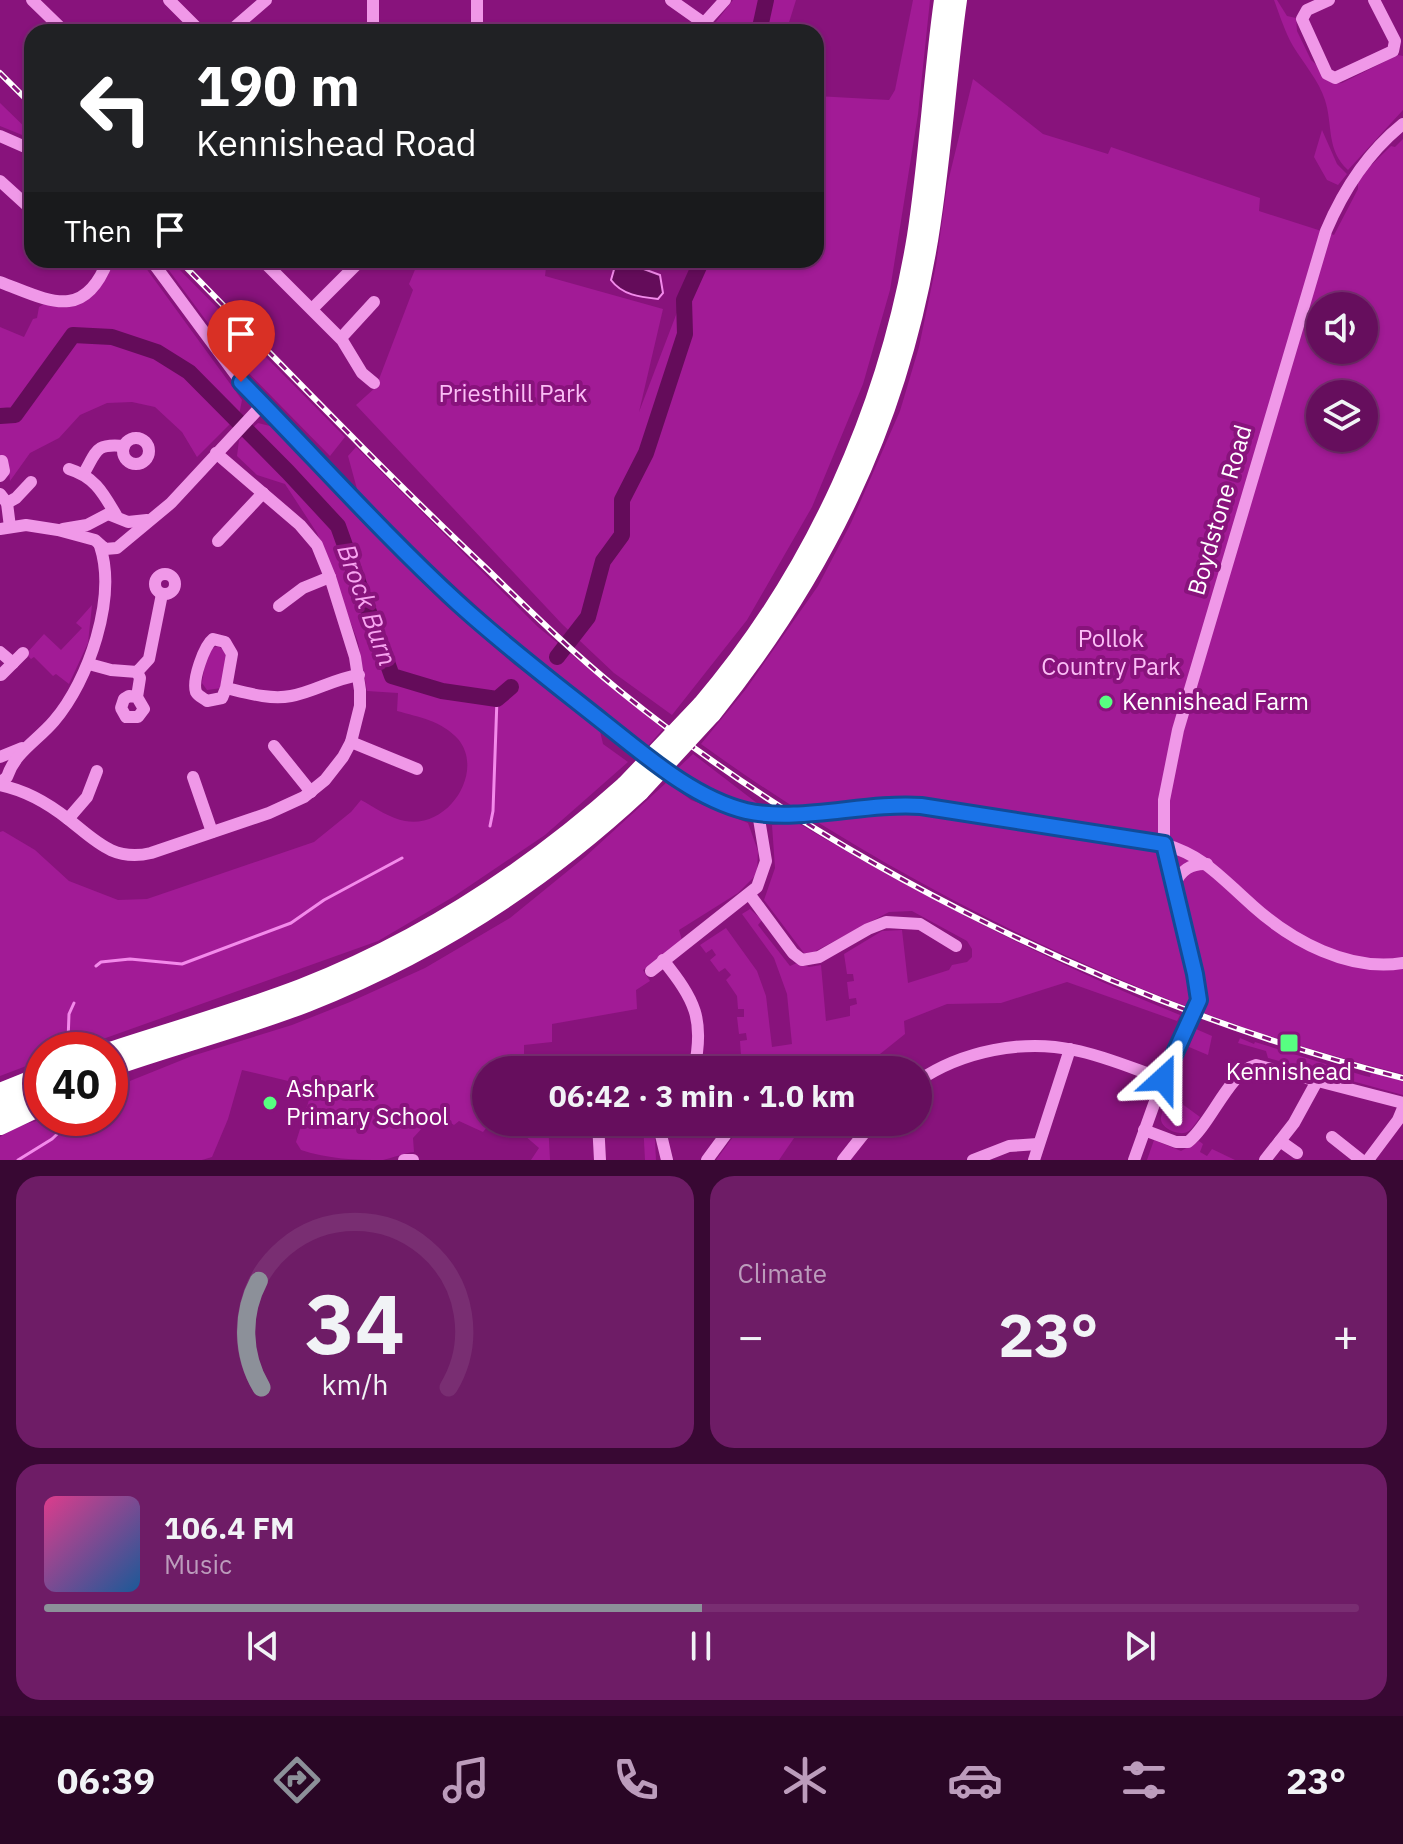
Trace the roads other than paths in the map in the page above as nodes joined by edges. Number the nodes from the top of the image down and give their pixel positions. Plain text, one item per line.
1 (32, 0) edge
2 (169, 0) edge
3 (266, 0) edge
4 (373, 0) edge
5 (477, 0) edge
6 (671, 0) edge
7 (725, 0) edge
8 (943, 0) edge
9 (958, 0) edge
10 (1329, 0) edge
11 (1374, 0) edge
12 (57, 24) edge
13 (193, 24) edge
14 (238, 24) edge
15 (373, 24) edge
16 (477, 24) edge
17 (696, 24) edge
18 (704, 24) edge
19 (1403, 124) edge
20 (0, 136) edge
21 (24, 146) edge
22 (0, 181) edge
23 (24, 203) edge
24 (104, 268) edge
25 (157, 268) edge
26 (270, 268) edge
27 (353, 268) edge
28 (0, 282) edge
29 (374, 302) dead end
30 (312, 309) junction
31 (341, 338) junction
32 (374, 383) dead end
33 (263, 404) junction
34 (124, 446) dead end
35 (216, 453) junction
36 (2, 461) edge
37 (69, 469) dead end
38 (84, 473) junction
39 (0, 476) edge
40 (31, 482) dead end
41 (263, 493) junction
42 (106, 496) junction
43 (3, 498) edge
44 (119, 518) junction
45 (98, 519) junction
46 (150, 519) junction
47 (5, 528) edge
48 (58, 530) junction
49 (218, 541) dead end
50 (123, 542) junction
51 (97, 543) junction
52 (106, 570) junction
53 (330, 577) junction
54 (162, 594) dead end
55 (279, 606) dead end
56 (0, 652) edge
57 (23, 653) dead end
58 (13, 663) junction
59 (89, 664) junction
60 (137, 672) junction
61 (1, 675) edge
62 (359, 675) junction
63 (226, 688) junction
64 (137, 697) dead end
65 (707, 710) junction
66 (351, 742) junction
67 (274, 746) dead end
68 (25, 747) junction
69 (0, 757) edge
70 (417, 769) dead end
71 (97, 771) dead end
72 (4, 777) edge
73 (193, 777) dead end
74 (632, 788) junction
75 (311, 792) junction
76 (758, 813) junction
77 (68, 819) junction
78 (212, 832) junction
79 (1164, 844) junction
80 (1207, 864) junction
81 (1174, 885) junction
82 (750, 895) junction
83 (956, 946) dead end
84 (663, 960) junction
85 (1403, 963) edge
86 (651, 971) dead end
87 (128, 1045) edge
88 (1070, 1049) junction
89 (697, 1056) edge
90 (128, 1062) edge
91 (932, 1075) edge
92 (1163, 1079) junction
93 (1317, 1081) junction
94 (24, 1082) edge
95 (0, 1092) edge
96 (24, 1100) edge
97 (1403, 1105) edge
98 (0, 1110) edge
99 (24, 1115) edge
100 (0, 1126) edge
101 (1144, 1130) junction
102 (599, 1136) edge
103 (661, 1136) edge
104 (725, 1136) edge
105 (862, 1136) edge
106 (1332, 1137) dead end
107 (1280, 1141) junction
108 (1038, 1144) junction
109 (1297, 1153) dead end
110 (404, 1160) edge
111 (413, 1160) edge
112 (600, 1160) edge
113 (667, 1160) edge
114 (707, 1160) edge
115 (843, 1160) edge
116 (973, 1160) edge
117 (1034, 1160) edge
118 (1134, 1160) edge
119 (1265, 1160) edge
120 (1361, 1160) edge
121 (1368, 1160) edge

1 - 12 street
2 - 13 street
3 - 14 street
4 - 15 street
5 - 16 street
6 - 17 street
7 - 18 street
8 - 65 highway
9 - 65 highway
10 - 11 street
19 - 79 street, Boydstone Road
20 - 21 street
22 - 23 street
24 - 28 street
25 - 33 street
26 - 30 street
27 - 30 street
29 - 31 street
30 - 31 street
31 - 32 street
33 - 35 street
33 - 76 street
34 - 38 street
35 - 41 street
35 - 46 street
36 - 39 street
37 - 38 street
38 - 42 street
40 - 43 street
41 - 49 street
41 - 53 street
42 - 44 street
42 - 45 street
43 - 47 street
44 - 45 street
44 - 46 street
44 - 50 street
45 - 48 street
45 - 51 street
46 - 50 street
47 - 48 street
48 - 51 street
50 - 51 street
50 - 52 street
51 - 52 street
52 - 59 street
53 - 55 street
53 - 62 street
54 - 60 street
56 - 58 street
57 - 58 street
58 - 61 street
59 - 60 street
59 - 68 street
60 - 64 street
62 - 63 street
62 - 66 street
63 - 63 street
65 - 74 highway, bridge
66 - 70 street
66 - 75 street
67 - 75 street
68 - 69 street
68 - 72 street
69 - 72 street
71 - 77 street
72 - 77 street
73 - 78 street
74 - 87 highway
74 - 90 highway
75 - 78 street
76 - 79 street, bridge
76 - 82 street
77 - 78 street
79 - 80 street
79 - 81 street, Boydstone Road
80 - 81 street
80 - 85 street
81 - 92 street, Boydstone Road
82 - 83 street
82 - 84 street
84 - 86 street
84 - 89 street
88 - 91 street
88 - 92 street
88 - 108 street
92 - 101 street, Boydstone Road
93 - 97 street
93 - 101 street
93 - 107 street
94 - 95 highway
96 - 98 highway
97 - 121 street
99 - 100 highway
101 - 118 street, Boydstone Road
102 - 112 street
103 - 113 street
104 - 114 street
105 - 115 street
106 - 120 street
107 - 109 street
107 - 119 street
108 - 116 street
108 - 117 street
110 - 111 street

